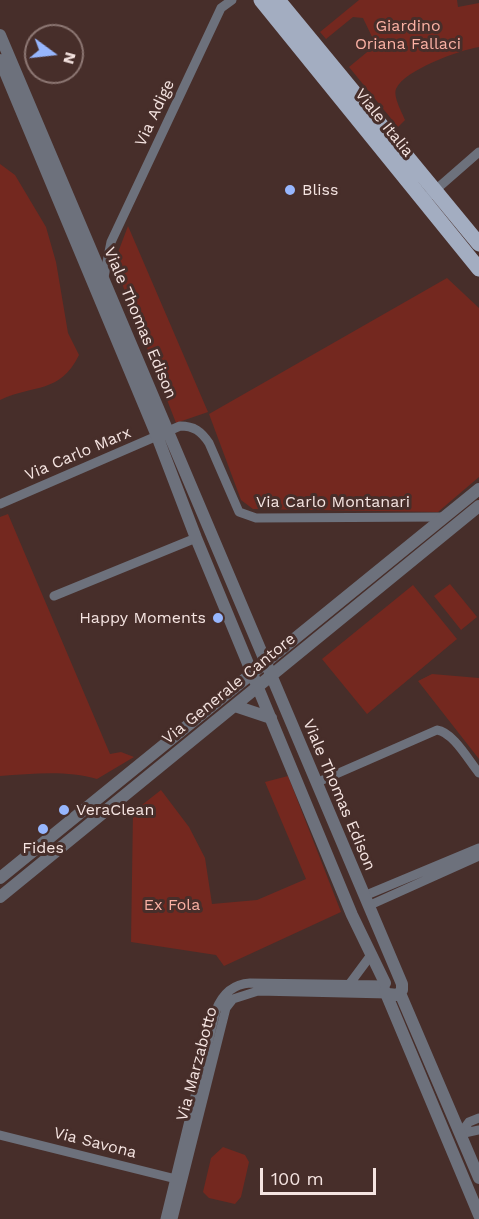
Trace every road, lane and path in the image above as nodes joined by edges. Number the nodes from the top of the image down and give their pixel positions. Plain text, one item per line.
1 (213, 0) edge
2 (232, 0) edge
3 (261, 0) edge
4 (278, 0) edge
5 (221, 8) junction
6 (0, 34) edge
7 (0, 60) edge
8 (479, 152) edge
9 (429, 195) junction
10 (111, 242) junction
11 (479, 244) edge
12 (78, 246) junction
13 (92, 252) junction
14 (479, 269) edge
15 (105, 282) junction
16 (162, 434) junction
17 (479, 489) edge
18 (0, 504) edge
19 (479, 506) edge
20 (445, 517) junction
21 (196, 538) junction
22 (54, 596) dead end
23 (250, 623) junction
24 (234, 629) junction
25 (265, 661) junction
26 (252, 673) junction
27 (271, 676) junction
28 (258, 687) junction
29 (235, 706) junction
30 (271, 718) junction
31 (479, 772) edge
32 (318, 782) junction
33 (479, 848) edge
34 (479, 856) edge
35 (0, 878) edge
36 (0, 897) edge
37 (366, 901) junction
38 (371, 955) junction
39 (348, 986) junction
40 (390, 989) junction
41 (479, 1118) edge
42 (479, 1130) edge
43 (0, 1135) edge
44 (454, 1136) junction
45 (479, 1178) edge
46 (179, 1179) junction
47 (479, 1215) edge
48 (165, 1219) edge
49 (172, 1219) edge

1 - 5 street
2 - 5 street, Via Adige
3 - 9 main road, Viale Italia
4 - 9 main road, Viale Italia
5 - 10 street, Via Adige
6 - 13 street, Viale Thomas Edison
7 - 12 street, Viale Thomas Edison
8 - 9 street
9 - 11 main road, Viale Italia
9 - 14 main road, Viale Italia
10 - 13 street
10 - 15 street, Via Adige
12 - 13 street
12 - 16 street, Viale Thomas Edison
13 - 15 street, Viale Thomas Edison
15 - 16 street, Viale Thomas Edison
16 - 18 street, Via Carlo Marx
16 - 20 street, Via Carlo Montanari
16 - 21 street, Viale Thomas Edison
16 - 23 street, Viale Thomas Edison
17 - 20 street, Via Generale Cantore
19 - 27 street, Via Generale Cantore
20 - 25 street, Via Generale Cantore
21 - 22 street
21 - 24 street, Viale Thomas Edison
23 - 24 street
23 - 25 street, Viale Thomas Edison
24 - 26 street, Viale Thomas Edison
25 - 26 street, Via Generale Cantore
25 - 27 street, Viale Thomas Edison
26 - 28 street, Viale Thomas Edison
26 - 35 street, Via Generale Cantore
27 - 28 street, Via Generale Cantore
27 - 32 street, Viale Thomas Edison
28 - 29 street, Via Generale Cantore
28 - 30 street, Viale Thomas Edison
29 - 30 street
29 - 36 street, Via Generale Cantore
30 - 38 street, Viale Thomas Edison
31 - 32 street
32 - 37 street, Viale Thomas Edison
33 - 37 street
34 - 37 street
37 - 40 street, Viale Thomas Edison
38 - 39 street
38 - 40 street, Viale Thomas Edison
39 - 40 street, Via Marzabotto
39 - 46 street, Via Marzabotto
40 - 44 street, Viale Thomas Edison
40 - 46 street, Via Marzabotto
41 - 44 street
42 - 44 street
43 - 46 street, Via Savona
44 - 45 street, Viale Thomas Edison
44 - 47 street, Viale Thomas Edison
46 - 48 street, Via Marzabotto
46 - 49 street, Via Marzabotto

